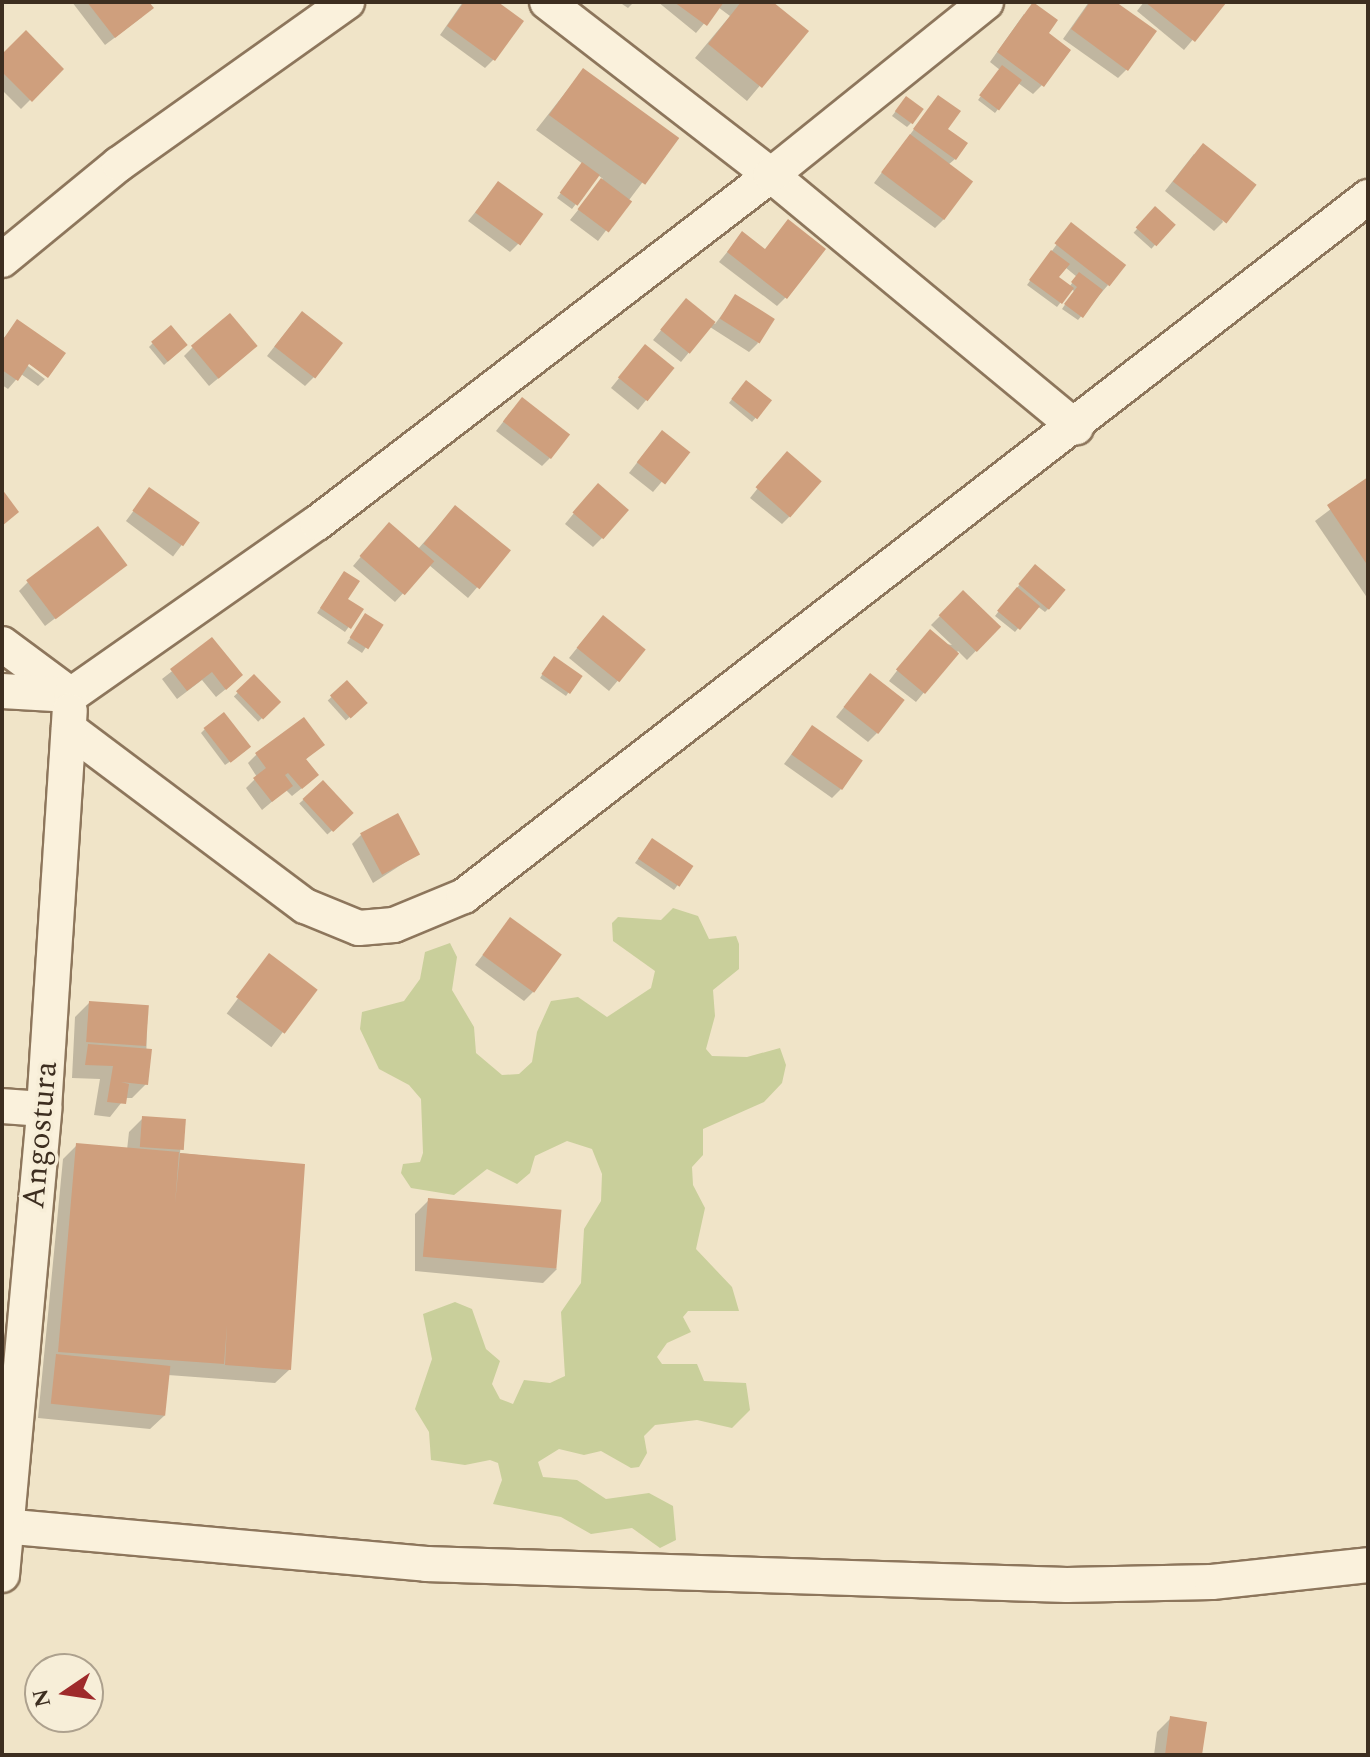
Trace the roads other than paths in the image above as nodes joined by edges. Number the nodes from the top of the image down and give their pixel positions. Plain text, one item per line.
1 (347, 2) edge
2 (547, 2) edge
3 (986, 2) edge
4 (771, 175) junction
5 (1368, 197) edge
6 (2, 260) edge
7 (1076, 427) junction
8 (2, 644) edge
9 (2, 691) edge
10 (71, 695) junction
11 (69, 729) junction
12 (2, 1106) edge
13 (44, 1109) junction
14 (4, 1526) edge
15 (1368, 1565) edge
16 (2, 1575) edge

1 - 6 street
2 - 4 street
3 - 4 street
4 - 7 street
4 - 10 street
5 - 7 street
7 - 11 street
8 - 10 street
9 - 10 street
10 - 11 street, Angostura
11 - 13 street, Angostura
12 - 13 street
13 - 14 street, Angostura
14 - 15 street
14 - 16 street, Angostura

